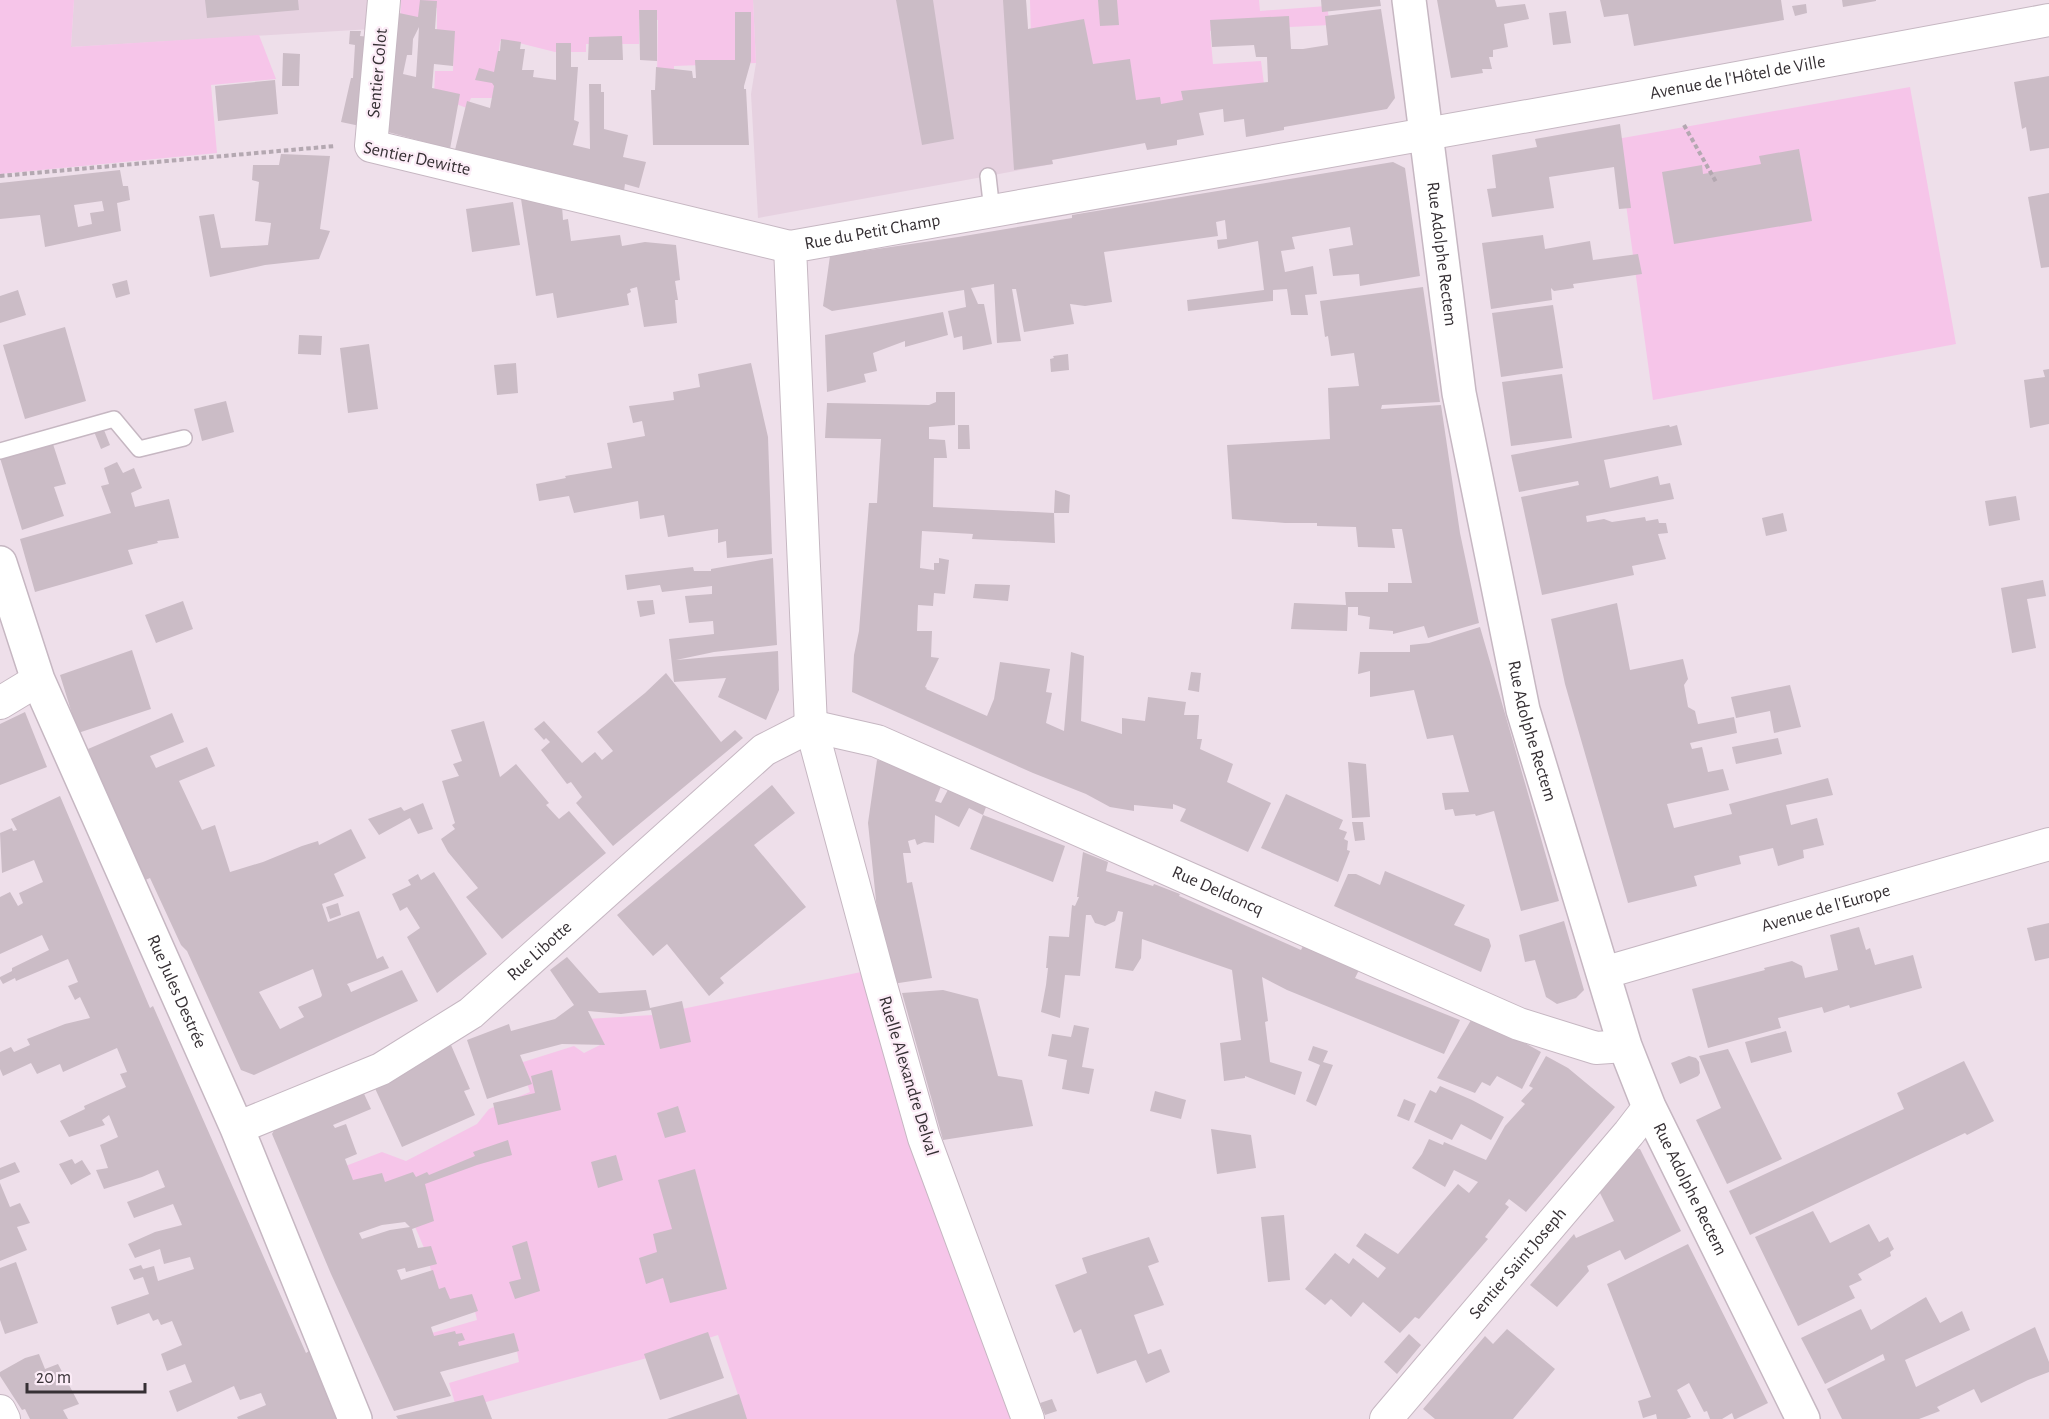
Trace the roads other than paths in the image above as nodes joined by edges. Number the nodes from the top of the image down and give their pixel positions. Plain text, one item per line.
1 (384, 0) edge
2 (1409, 0) edge
3 (2049, 20) edge
4 (1427, 134) junction
5 (372, 146) joint
6 (988, 176) dead end
7 (992, 211) junction
8 (790, 247) junction
9 (184, 438) dead end
10 (0, 451) edge
11 (0, 562) edge
12 (38, 680) junction
13 (0, 703) edge
14 (812, 726) junction
15 (2049, 844) edge
16 (1603, 973) junction
17 (1625, 1046) junction
18 (1649, 1107) junction
19 (237, 1128) junction
20 (0, 1411) edge
21 (4, 1419) edge
22 (355, 1419) edge
23 (1028, 1419) edge
24 (1386, 1419) edge
25 (1803, 1419) edge

1 - 5 street, Sentier Colot
2 - 4 street, Rue Adolphe Rectem
3 - 4 street, Avenue de l'Hôtel de Ville
4 - 7 street, Rue du Petit Champ
4 - 16 street, Rue Adolphe Rectem
5 - 8 street, Sentier Dewitte
6 - 7 lane
7 - 8 street, Rue du Petit Champ
8 - 14 street, Rue du Petit Champ
9 - 10 lane
11 - 12 street, Rue Jules Destrée
12 - 13 street
12 - 19 street, Rue Jules Destrée
14 - 17 street, Rue Deldoncq
14 - 19 street, Rue Libotte
14 - 23 street, Ruelle Alexandre Delval
15 - 16 street, Avenue de l'Europe
16 - 17 street, Rue Adolphe Rectem
17 - 18 street, Rue Adolphe Rectem
18 - 24 street, Sentier Saint Joseph
18 - 25 street, Rue Adolphe Rectem
19 - 22 street, Rue Jules Destrée
20 - 21 street

